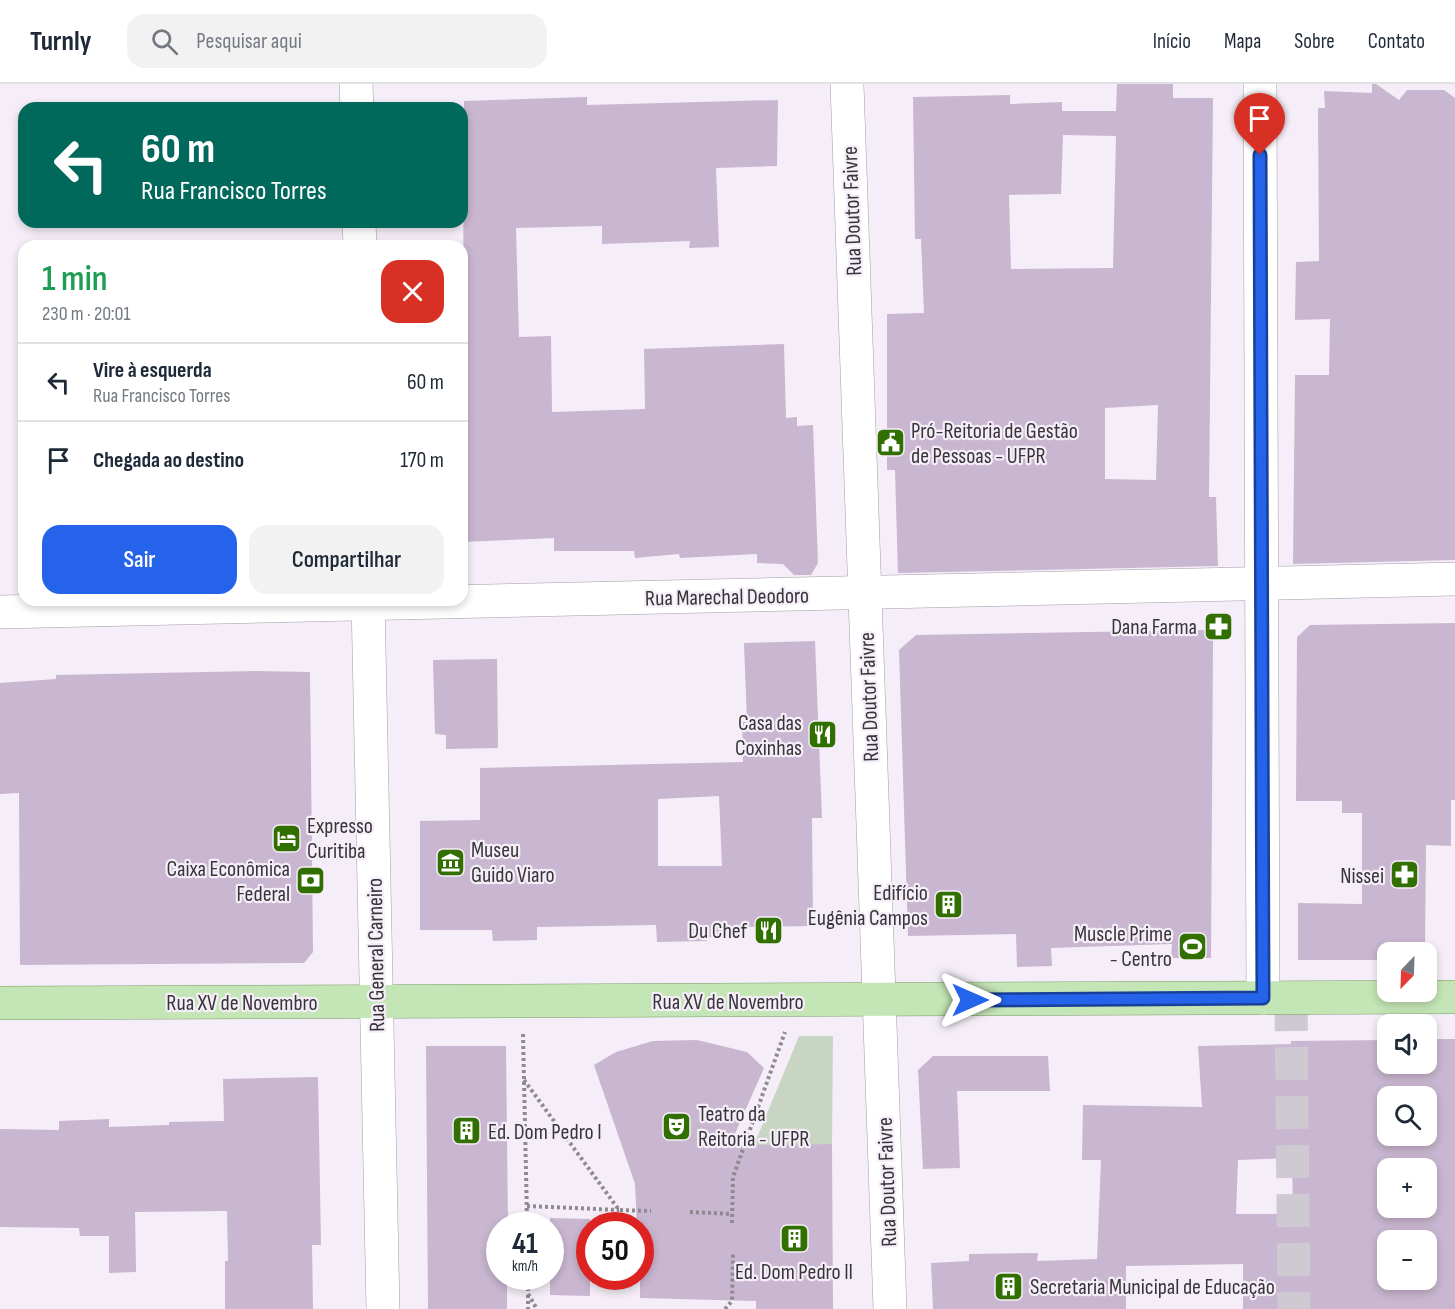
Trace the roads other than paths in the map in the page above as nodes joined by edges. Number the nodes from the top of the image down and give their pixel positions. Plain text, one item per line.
1 (356, 84) edge
2 (847, 84) edge
3 (1260, 84) edge
4 (357, 102) edge
5 (1455, 579) edge
6 (1261, 584) junction
7 (865, 592) junction
8 (468, 600) edge
9 (221, 606) edge
10 (368, 606) edge
11 (0, 612) edge
12 (1455, 997) edge
13 (1263, 998) junction
14 (879, 1000) junction
15 (376, 1002) junction
16 (0, 1004) edge
17 (383, 1309) edge
18 (890, 1309) edge

1 - 4 street
2 - 7 street, Rua Doutor Faivre
3 - 6 street
5 - 6 street, Rua Marechal Deodoro
6 - 7 street, Rua Marechal Deodoro
6 - 13 street
7 - 8 street, Rua Marechal Deodoro
7 - 14 street, Rua Doutor Faivre
9 - 11 street, Rua Marechal Deodoro
10 - 15 street, Rua General Carneiro
12 - 13 main road, Rua XV de Novembro
13 - 14 main road, Rua XV de Novembro
14 - 15 main road, Rua XV de Novembro
14 - 18 street, Rua Doutor Faivre
15 - 16 main road, Rua XV de Novembro
15 - 17 street, Rua General Carneiro

